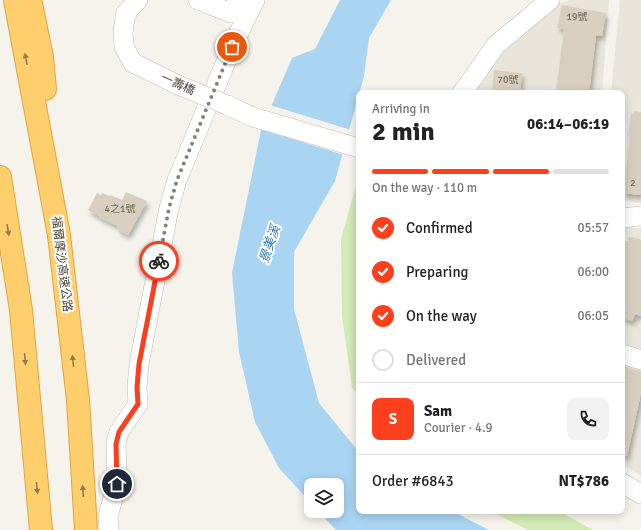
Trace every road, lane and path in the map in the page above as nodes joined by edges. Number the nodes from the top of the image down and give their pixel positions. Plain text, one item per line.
1 (15, 0) edge
2 (31, 0) edge
3 (138, 0) edge
4 (198, 0) edge
5 (238, 0) edge
6 (255, 0) edge
7 (550, 0) edge
8 (464, 90) edge
9 (356, 147) edge
10 (0, 178) edge
11 (641, 216) edge
12 (625, 218) edge
13 (60, 235) junction
14 (625, 355) edge
15 (641, 360) edge
16 (625, 485) edge
17 (641, 494) edge
18 (109, 523) edge
19 (41, 530) edge
20 (85, 530) edge

13 -> 1 highway, 福爾摩沙高速公路
2 - 13 highway
3 - 9 street, 一壽橋, bridge
4 - 5 street
6 - 18 street
7 - 8 street
10 -> 19 highway
11 - 12 street
20 -> 13 highway, 福爾摩沙高速公路, bridge
14 - 15 street
16 - 17 street
18 - 20 street

